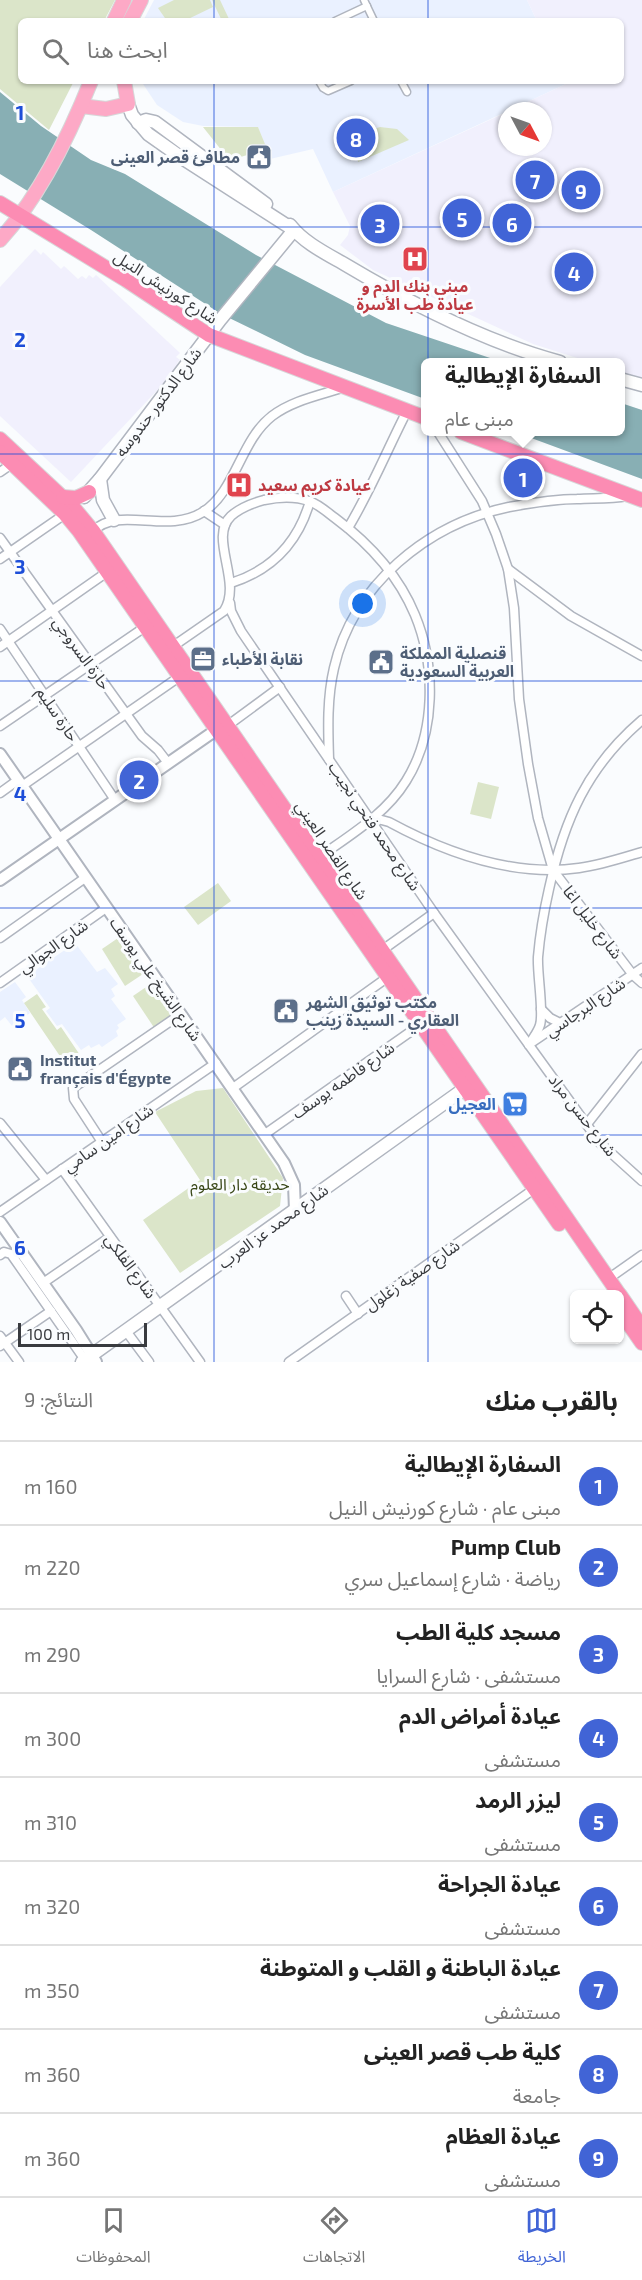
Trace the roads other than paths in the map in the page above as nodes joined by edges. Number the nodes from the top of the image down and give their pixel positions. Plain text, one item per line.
1 (124, 0) edge
2 (141, 0) edge
3 (366, 3) edge
4 (115, 18) edge
5 (132, 18) edge
6 (340, 18) edge
7 (373, 18) edge
8 (89, 84) edge
9 (125, 84) edge
10 (321, 84) edge
11 (344, 84) edge
12 (403, 84) edge
13 (407, 92) dead end
14 (128, 104) junction
15 (81, 106) junction
16 (0, 203) edge
17 (21, 217) junction
18 (294, 231) junction
19 (0, 240) edge
20 (204, 336) junction
21 (542, 358) edge
22 (625, 380) edge
23 (642, 386) edge
24 (345, 387) junction
25 (407, 411) junction
26 (421, 416) edge
27 (440, 436) edge
28 (472, 436) edge
29 (0, 439) edge
30 (0, 452) edge
31 (12, 463) junction
32 (0, 472) edge
33 (100, 479) junction
34 (89, 492) joint
35 (637, 498) edge
36 (310, 501) junction
37 (67, 506) junction
38 (204, 511) junction
39 (487, 512) junction
40 (114, 520) junction
41 (225, 525) junction
42 (348, 528) junction
43 (93, 531) junction
44 (0, 538) edge
45 (10, 552) junction
46 (0, 559) edge
47 (112, 569) junction
48 (390, 569) junction
49 (508, 569) junction
50 (231, 583) junction
51 (230, 603) junction
52 (52, 612) junction
53 (145, 627) junction
54 (0, 629) edge
55 (9, 641) junction
56 (0, 647) edge
57 (172, 647) junction
58 (642, 656) edge
59 (91, 664) junction
60 (179, 677) junction
61 (280, 687) junction
62 (45, 696) junction
63 (126, 714) junction
64 (642, 720) edge
65 (0, 726) edge
66 (221, 728) junction
67 (79, 746) junction
68 (0, 754) edge
69 (329, 759) junction
70 (168, 763) junction
71 (20, 783) junction
72 (0, 792) edge
73 (115, 800) junction
74 (371, 820) junction
75 (58, 840) junction
76 (642, 852) edge
77 (318, 858) junction
78 (553, 870) junction
79 (1, 877) edge
80 (85, 878) junction
81 (106, 908) junction
82 (434, 913) junction
83 (0, 938) edge
84 (381, 951) junction
85 (642, 968) edge
86 (633, 975) junction
87 (388, 977) junction
88 (0, 983) edge
89 (642, 983) edge
90 (540, 1008) junction
91 (182, 1014) junction
92 (562, 1024) junction
93 (420, 1025) junction
94 (528, 1045) junction
95 (642, 1055) edge
96 (216, 1063) junction
97 (233, 1088) junction
98 (464, 1089) junction
99 (0, 1123) edge
100 (587, 1124) junction
101 (265, 1134) junction
102 (102, 1142) junction
103 (62, 1170) junction
104 (46, 1180) junction
105 (642, 1181) edge
106 (534, 1189) junction
107 (295, 1210) junction
108 (0, 1212) edge
109 (0, 1222) edge
110 (110, 1237) junction
111 (2, 1253) edge
112 (642, 1255) edge
113 (608, 1279) junction
114 (43, 1283) junction
115 (605, 1290) edge
116 (616, 1290) edge
117 (346, 1296) dead end
118 (624, 1302) edge
119 (160, 1307) junction
120 (51, 1311) junction
121 (358, 1314) junction
122 (624, 1317) edge
123 (642, 1327) edge
124 (126, 1331) junction
125 (2, 1342) edge
126 (642, 1343) edge
127 (88, 1360) edge
128 (19, 1362) edge
129 (149, 1362) edge
130 (200, 1362) edge
131 (289, 1362) edge

1 - 4 main road
2 - 5 main road
3 - 6 street
3 - 7 street
8 - 15 main road
9 - 14 main road
10 - 11 street
12 - 13 street
14 - 15 main road
14 - 18 main road
15 - 17 main road
16 - 17 highway, شارع كورنيش النيل
17 - 19 main road
17 - 20 highway, شارع كورنيش النيل
18 - 20 main road, شارع الدكتور حندوسه
18 - 21 main road
20 - 24 highway, شارع كورنيش النيل
20 - 33 main road, شارع الدكتور حندوسه
22 - 23 main road
24 - 25 highway, شارع كورنيش النيل
24 - 38 street
25 - 26 highway, شارع كورنيش النيل
25 - 42 street
27 - 39 street
28 - 35 highway
29 - 37 highway, شارع القصر العيني
30 - 31 highway, شارع القصر العيني
31 - 32 street
31 - 37 highway, شارع القصر العيني
33 - 34 main road, شارع الدكتور حندوسه
33 - 40 main road
34 - 37 highway
35 - 39 street
36 - 41 street
36 - 42 street
36 - 50 street
37 - 43 highway, شارع القصر العيني
37 - 45 street
37 - 47 highway, شارع القصر العيني
38 - 40 street
38 - 41 street
39 - 48 street
39 - 49 street
40 - 43 street
41 - 50 street
42 - 48 street
43 - 47 highway, شارع القصر العيني
44 - 45 street, حارة السروجي
45 - 46 street
45 - 52 street, حارة السروجي
47 - 52 street
47 - 53 highway, شارع القصر العيني
47 - 57 highway, شارع القصر العيني
48 - 69 street
48 - 74 street
49 - 58 street
49 - 78 street
50 - 51 street
51 - 57 street
51 - 61 street, شارع محمد فتحي نجيب
52 - 55 street
52 - 59 street, حارة السروجي
53 - 59 street
53 - 60 highway, شارع القصر العيني
54 - 55 street, حارة سليم
55 - 56 street
55 - 62 street, حارة سليم
57 - 66 highway, شارع القصر العيني
59 - 62 street
59 - 63 street, حارة السروجي
60 - 63 street
60 - 66 highway, شارع القصر العيني
61 - 66 street
61 - 69 street, شارع محمد فتحي نجيب
62 - 65 street
62 - 67 street, حارة سليم
63 - 67 street
63 - 70 street, حارة السروجي
64 - 78 street
66 - 70 street
66 - 77 highway, شارع القصر العيني
66 - 87 highway, شارع القصر العيني
67 - 71 street
67 - 73 street, حارة سليم
68 - 71 street, شارع الشيخ علي يوسف
69 - 74 street, شارع محمد فتحي نجيب
70 - 73 street
71 - 72 street
71 - 75 street, شارع الشيخ علي يوسف
73 - 75 street
74 - 77 street
74 - 78 street
74 - 82 street, شارع محمد فتحي نجيب
75 - 79 street
75 - 80 street, شارع الشيخ علي يوسف
76 - 78 street
77 - 84 highway, شارع القصر العيني
78 - 86 street, شارع خليل اغا
78 - 90 street
80 - 81 street, شارع الشيخ علي يوسف
80 - 83 street
81 - 88 street, شارع الجوالي
81 - 91 street, شارع الشيخ علي يوسف
82 - 84 street
82 - 94 street, شارع محمد فتحي نجيب
84 - 113 highway, شارع القصر العيني
85 - 86 street, شارع البرجاسي
86 - 89 street, شارع خليل اغا
86 - 92 street, شارع البرجاسي
87 - 93 highway, شارع القصر العيني
87 - 97 street
90 - 92 street
90 - 94 street
91 - 96 street, شارع الشيخ علي يوسف
91 - 102 street
92 - 94 street, شارع البرجاسي
93 - 98 highway, شارع القصر العيني
93 - 101 street, شارع فاطمه يوسف
94 - 100 street, شارع حسن مراد
95 - 100 street
96 - 97 street, شارع الشيخ علي يوسف
96 - 102 street, شارع امين سامي
97 - 101 street, شارع الشيخ علي يوسف
98 - 106 highway, شارع القصر العيني
98 - 107 main road, شارع محمد عز العرب
99 - 104 street
100 - 105 street, شارع حسن مراد
101 - 107 street, شارع الشيخ علي يوسف
102 - 103 street, شارع امين سامي
103 - 104 street, شارع امين سامي
103 - 110 street, شارع الفلكي
104 - 108 street, شارع امين سامي
106 - 115 highway, شارع القصر العيني
106 - 121 street, شارع صفية زغلول
107 - 119 main road, شارع محمد عز العرب
109 - 114 street
110 - 114 street
110 - 119 street, شارع الفلكي
111 - 120 street
112 - 113 street
113 - 116 highway, شارع القصر العيني
114 - 127 street
117 - 121 street
118 - 123 highway, شارع القصر العيني
119 - 124 main road, شارع محمد عز العرب
119 - 130 street, شارع الفلكي
120 - 125 street
120 - 127 street
121 - 131 street, شارع صفية زغلول
122 - 126 highway
124 - 127 main road, شارع محمد عز العرب
124 - 129 street
125 - 128 street

